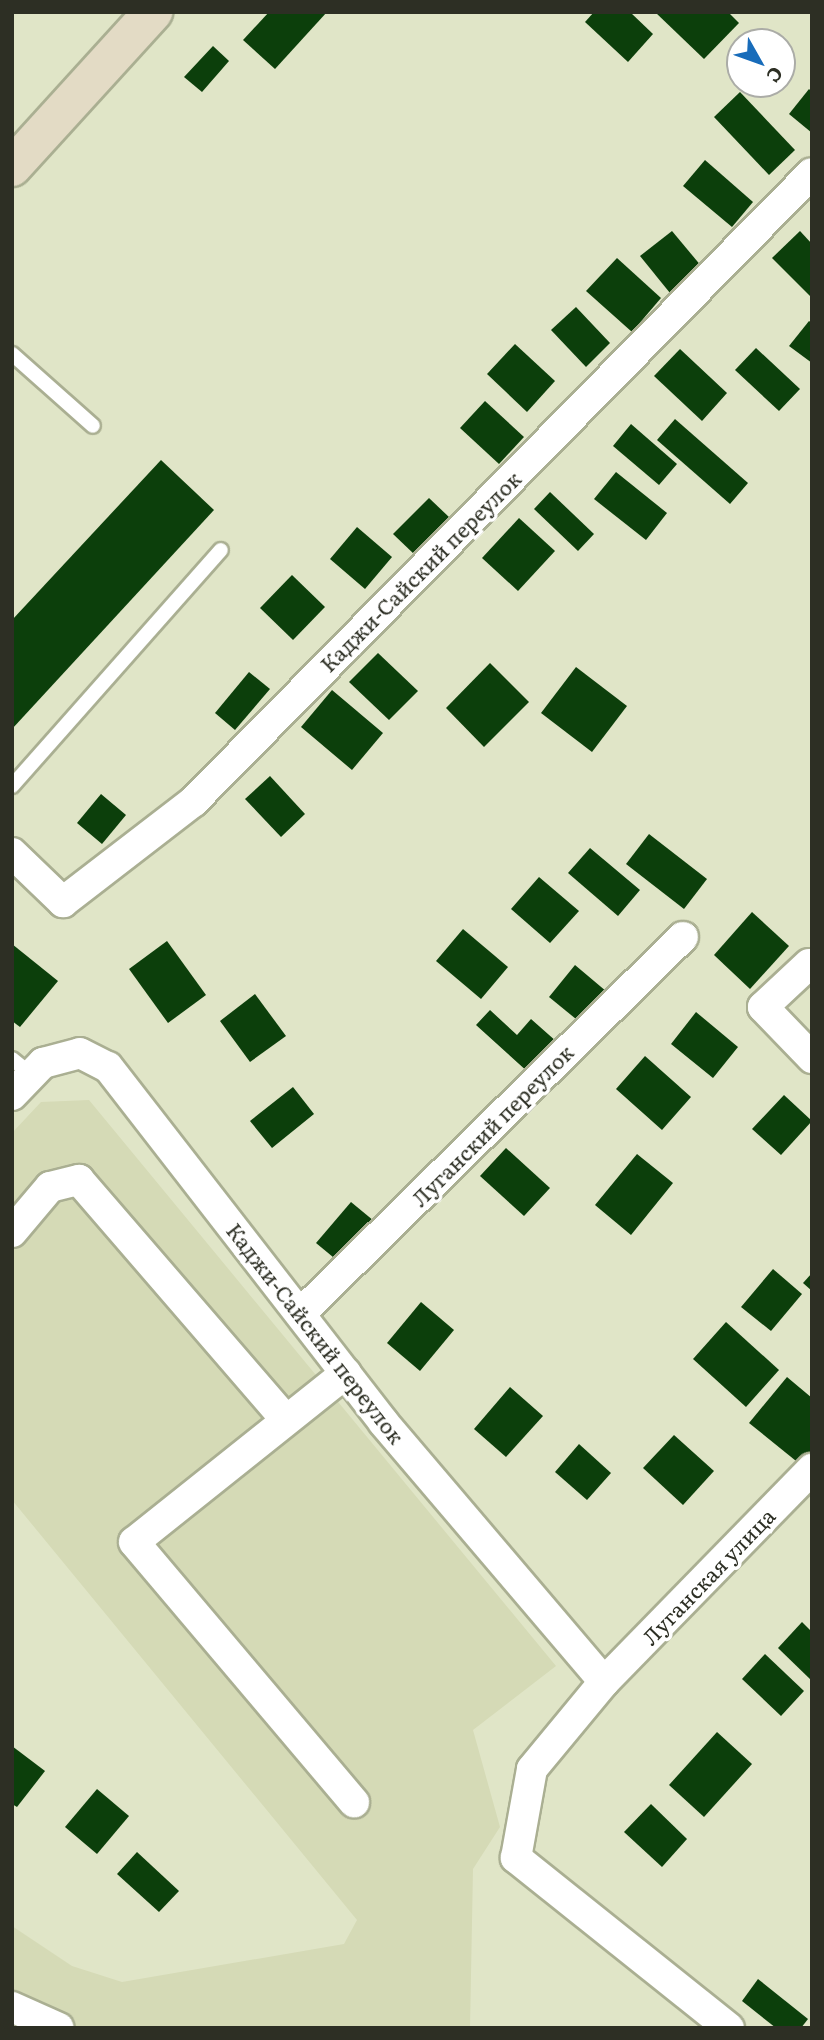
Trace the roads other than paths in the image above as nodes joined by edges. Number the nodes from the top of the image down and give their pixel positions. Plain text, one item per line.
1 (153, 12) edge
2 (12, 167) edge
3 (812, 173) edge
4 (12, 354) edge
5 (93, 426) dead end
6 (221, 550) dead end
7 (12, 786) edge
8 (12, 853) edge
9 (683, 937) dead end
10 (808, 964) dead end
11 (812, 1058) edge
12 (19, 1076) edge
13 (12, 1233) edge
14 (301, 1313) junction
15 (346, 1373) junction
16 (286, 1420) junction
17 (812, 1469) edge
18 (604, 1682) junction
19 (354, 1802) dead end
20 (12, 2007) edge
21 (59, 2028) edge
22 (729, 2028) edge

1 - 2 main road
3 - 8 street, Каджи-Сайский переулок
4 - 5 lane
6 - 7 lane
9 - 14 street, Луганский переулок
10 - 11 street
12 - 14 street, Каджи-Сайский переулок
13 - 16 street
14 - 15 street, Каджи-Сайский переулок
15 - 16 street
15 - 18 street, Каджи-Сайский переулок
16 - 19 street
17 - 18 street, Луганская улица
18 - 22 street, Луганская улица
20 - 21 street

